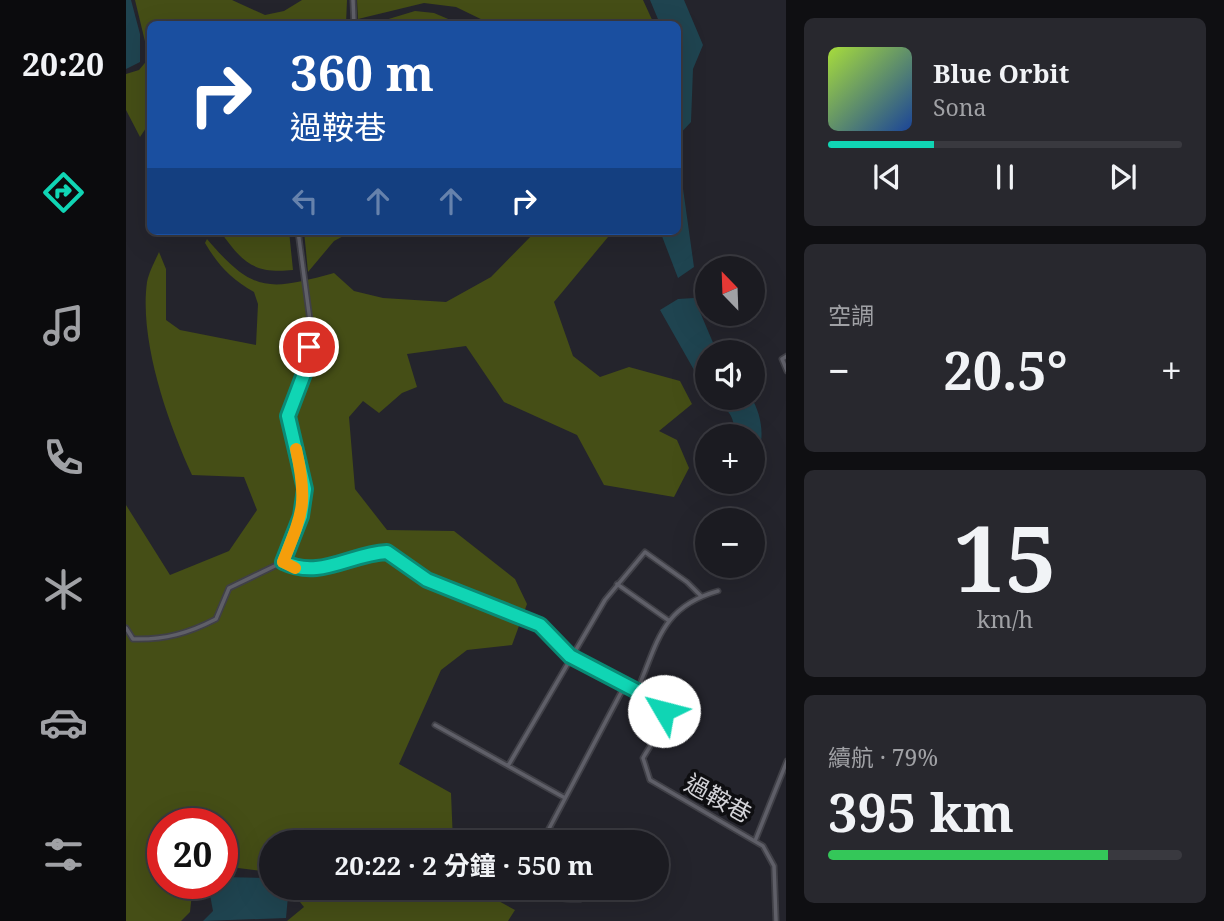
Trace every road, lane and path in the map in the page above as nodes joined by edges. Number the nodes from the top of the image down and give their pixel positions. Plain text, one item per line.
1 (353, 0) edge
2 (354, 21) edge
3 (299, 235) edge
4 (786, 356) edge
5 (786, 371) edge
6 (283, 562) junction
7 (617, 584) junction
8 (718, 592) dead end
9 (701, 596) junction
10 (668, 620) junction
11 (126, 628) edge
12 (570, 656) junction
13 (625, 685) junction
14 (637, 691) junction
15 (435, 725) dead end
16 (786, 761) edge
17 (508, 766) junction
18 (565, 798) junction
19 (548, 830) edge
20 (755, 841) junction
21 (776, 921) edge

1 - 2 lane
3 - 6 lane
4 - 5 lane
6 - 11 lane
6 - 12 lane, 過鞍巷
7 - 9 lane
7 - 10 lane
7 - 12 lane
8 - 9 lane
9 - 10 lane
10 - 14 lane
12 - 13 lane, 過鞍巷
12 - 17 lane
13 - 14 lane, 過鞍巷
13 - 18 lane
14 - 20 lane, 過鞍巷
15 - 17 lane
16 - 20 lane, 過鞍巷
17 - 18 lane
18 - 19 lane
20 - 21 lane, 過鞍巷

